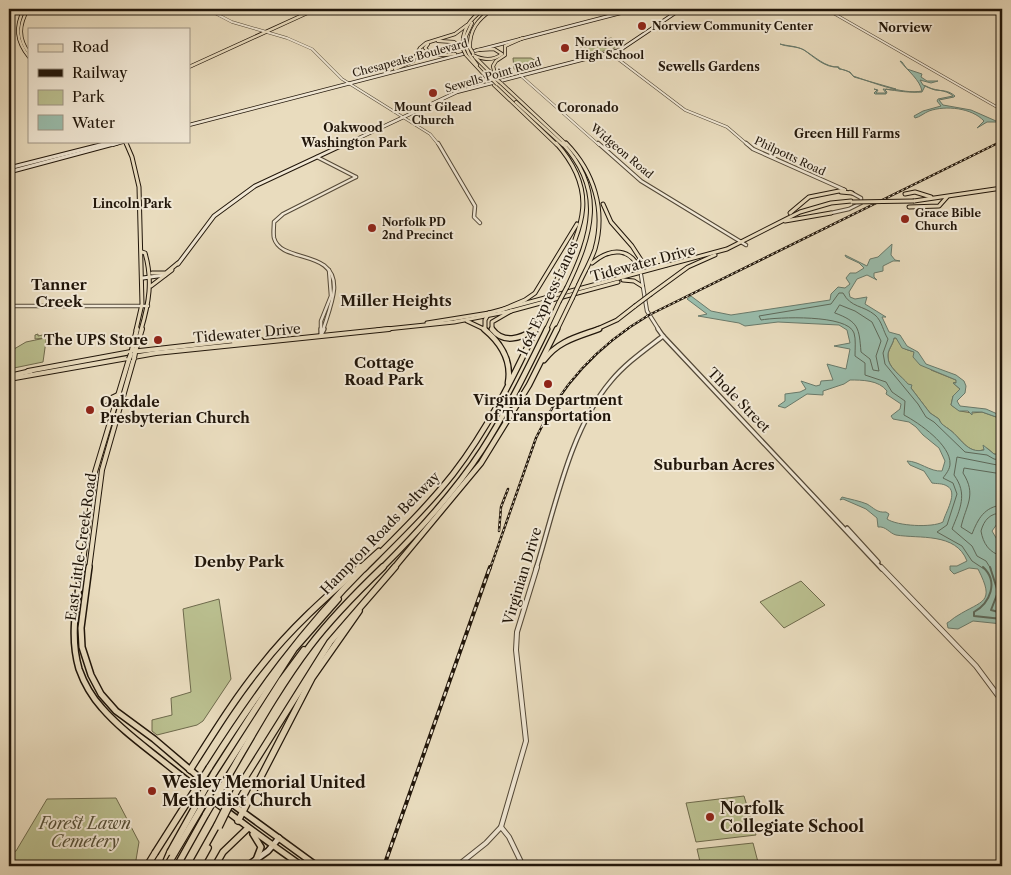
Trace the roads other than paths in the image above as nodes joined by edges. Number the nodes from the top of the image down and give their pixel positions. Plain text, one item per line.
1 (208, 9) edge
2 (484, 9) edge
3 (488, 9) edge
4 (492, 9) edge
5 (629, 9) edge
6 (636, 9) edge
7 (681, 9) edge
8 (826, 9) edge
9 (978, 9) edge
10 (995, 9) edge
11 (25, 10) edge
12 (312, 10) edge
13 (1002, 10) edge
14 (467, 25) junction
15 (264, 32) junction
16 (523, 38) junction
17 (467, 48) junction
18 (477, 50) junction
19 (28, 52) edge
20 (610, 53) junction
21 (455, 54) junction
22 (470, 54) junction
23 (28, 56) edge
24 (190, 66) edge
25 (395, 69) junction
26 (520, 75) junction
27 (493, 79) junction
28 (346, 82) junction
29 (497, 84) junction
30 (1002, 111) edge
31 (403, 117) junction
32 (190, 124) edge
33 (112, 142) edge
34 (121, 142) edge
35 (125, 142) edge
36 (317, 158) junction
37 (9, 170) edge
38 (594, 181) junction
39 (834, 186) junction
40 (1002, 188) edge
41 (844, 190) junction
42 (835, 191) junction
43 (852, 193) junction
44 (918, 193) junction
45 (905, 194) dead end
46 (816, 195) junction
47 (948, 196) junction
48 (934, 197) junction
49 (914, 200) junction
50 (852, 201) junction
51 (830, 202) junction
52 (823, 205) junction
53 (909, 207) dead end
54 (937, 207) junction
55 (831, 213) junction
56 (582, 214) junction
57 (783, 220) junction
58 (480, 223) dead end
59 (744, 244) junction
60 (142, 252) junction
61 (638, 255) junction
62 (715, 255) junction
63 (636, 261) junction
64 (178, 263) junction
65 (590, 266) junction
66 (666, 266) junction
67 (172, 270) junction
68 (641, 274) junction
69 (152, 275) junction
70 (143, 278) junction
71 (621, 279) junction
72 (151, 286) junction
73 (642, 286) junction
74 (9, 306) edge
75 (141, 306) junction
76 (148, 306) junction
77 (499, 311) junction
78 (511, 311) junction
79 (488, 315) junction
80 (467, 320) junction
81 (536, 326) junction
82 (485, 330) junction
83 (321, 336) junction
84 (663, 336) junction
85 (261, 340) junction
86 (238, 344) junction
87 (132, 356) junction
88 (9, 377) edge
89 (120, 394) junction
90 (103, 402) dead end
91 (500, 402) junction
92 (510, 417) junction
93 (438, 492) junction
94 (348, 586) junction
95 (371, 594) junction
96 (1002, 701) edge
97 (190, 770) junction
98 (219, 778) junction
99 (188, 782) junction
100 (243, 812) junction
101 (238, 821) junction
102 (218, 826) junction
103 (500, 826) junction
104 (248, 828) junction
105 (279, 838) junction
106 (273, 846) junction
107 (256, 860) junction
108 (147, 866) edge
109 (166, 866) edge
110 (177, 866) edge
111 (194, 866) edge
112 (198, 866) edge
113 (215, 866) edge
114 (246, 866) edge
115 (302, 866) edge
116 (317, 866) edge
117 (457, 866) edge
118 (523, 866) edge

1 - 15 street
2 - 14 highway
3 - 17 highway
4 - 17 highway
5 - 21 main road, Chesapeake Boulevard
6 - 16 main road, Chesapeake Boulevard
7 - 20 main road, Sewells Point Road
8 - 30 street
9 - 13 main road
10 - 13 main road
11 - 19 main road
11 - 23 main road
12 - 15 main road
14 - 17 highway
14 - 25 highway
15 - 24 main road
15 - 28 street
16 - 18 main road, Chesapeake Boulevard
16 - 27 highway
17 - 21 highway
17 - 22 highway, Hampton Roads Beltway, bridge
17 - 22 highway, Hampton Roads Beltway, bridge
18 - 22 highway
18 - 28 main road, Chesapeake Boulevard
20 - 26 main road, Sewells Point Road
20 - 39 street, Philpotts Road
21 - 25 main road, Chesapeake Boulevard
22 - 27 highway, Hampton Roads Beltway
22 - 27 highway, Hampton Roads Beltway
25 - 28 main road, Chesapeake Boulevard
26 - 31 main road, Sewells Point Road
26 - 59 street, Widgeon Road
27 - 29 highway, Hampton Roads Beltway, bridge
27 - 29 highway, Hampton Roads Beltway, bridge
28 - 31 street
28 - 32 main road, Chesapeake Boulevard
29 - 38 highway, Hampton Roads Beltway
29 - 56 highway, Hampton Roads Beltway
29 - 98 highway, I 64 Express Lanes, bridge
31 - 36 main road, Sewells Point Road
31 - 58 street
33 - 37 main road
34 - 37 main road
35 - 60 main road, East Little Creek Road
36 - 64 main road, Sewells Point Road
36 - 83 street
38 - 61 highway
38 - 65 highway, Hampton Roads Beltway
39 - 41 street, Philpotts Road
39 - 42 highway
40 - 47 highway, Tidewater Drive
41 - 42 highway
41 - 43 street, Philpotts Road
42 - 43 highway
42 - 46 highway
43 - 55 street
44 - 45 highway
44 - 48 highway
44 - 49 highway
46 - 51 highway
46 - 57 highway
47 - 48 highway, Tidewater Drive
47 - 49 highway, Tidewater Drive
47 - 54 highway
48 - 49 highway, Tidewater Drive
49 - 50 highway, Tidewater Drive, bridge
49 - 54 highway
50 - 51 highway, Tidewater Drive
50 - 52 highway, Tidewater Drive
51 - 57 highway, Tidewater Drive
52 - 55 highway
52 - 57 highway, Tidewater Drive
53 - 54 highway
55 - 57 highway
56 - 77 highway
56 - 81 highway, Hampton Roads Beltway, bridge
57 - 59 highway, Tidewater Drive
59 - 62 highway, Tidewater Drive
59 - 66 highway, Tidewater Drive
60 - 69 main road, East Little Creek Road
60 - 70 main road, East Little Creek Road
61 - 66 highway
61 - 68 highway
62 - 68 highway, Tidewater Drive
62 - 92 highway, bridge
63 - 65 highway
63 - 68 highway
63 - 71 highway
64 - 67 main road, Sewells Point Road
64 - 69 main road
65 - 92 highway, Hampton Roads Beltway, bridge
66 - 68 highway, Tidewater Drive
67 - 69 main road
67 - 72 main road
68 - 71 highway, Tidewater Drive
68 - 73 street, Thole Street
69 - 70 main road
69 - 72 main road, East Little Creek Road
70 - 75 main road, East Little Creek Road
71 - 73 highway
71 - 77 highway, Tidewater Drive
71 - 78 highway, Tidewater Drive
72 - 76 main road, East Little Creek Road
73 - 84 street, Thole Street
74 - 75 street
75 - 76 street
75 - 87 main road, East Little Creek Road
76 - 87 main road, East Little Creek Road
77 - 79 highway, Tidewater Drive
78 - 79 main road, Tidewater Drive
78 - 81 highway
79 - 80 main road, Tidewater Drive
79 - 82 highway
79 - 83 main road, Tidewater Drive
80 - 82 highway
80 - 83 main road, Tidewater Drive
81 - 91 highway, Hampton Roads Beltway
82 - 91 highway
83 - 85 main road, Tidewater Drive
83 - 86 main road, Tidewater Drive
84 - 96 street, Thole Street
84 - 103 street, Virginian Drive
85 - 87 main road
85 - 88 main road, Tidewater Drive
86 - 87 main road
86 - 88 main road, Tidewater Drive
87 - 88 main road
87 - 88 main road
87 - 89 main road, East Little Creek Road
87 - 97 main road, East Little Creek Road
89 - 90 main road
89 - 99 main road, East Little Creek Road
91 - 93 highway, Hampton Roads Beltway
92 - 95 highway, Hampton Roads Beltway
93 - 94 highway, Hampton Roads Beltway
93 - 97 highway
94 - 98 highway
94 - 108 highway, Hampton Roads Beltway, bridge
95 - 100 highway
95 - 102 highway, Hampton Roads Beltway, bridge
97 - 99 main road
97 - 100 main road, East Little Creek Road
98 - 109 highway, bridge
98 - 109 highway, bridge
98 - 110 highway, bridge
99 - 101 main road, East Little Creek Road
100 - 101 highway
100 - 105 main road, East Little Creek Road
101 - 104 main road, East Little Creek Road
102 - 111 highway
102 - 112 highway
103 - 117 street, Virginian Drive
103 - 118 street
104 - 106 main road, East Little Creek Road
104 - 107 main road
104 - 113 highway
105 - 106 main road
105 - 116 main road, East Little Creek Road
106 - 107 main road
106 - 115 main road, East Little Creek Road
107 - 114 main road

